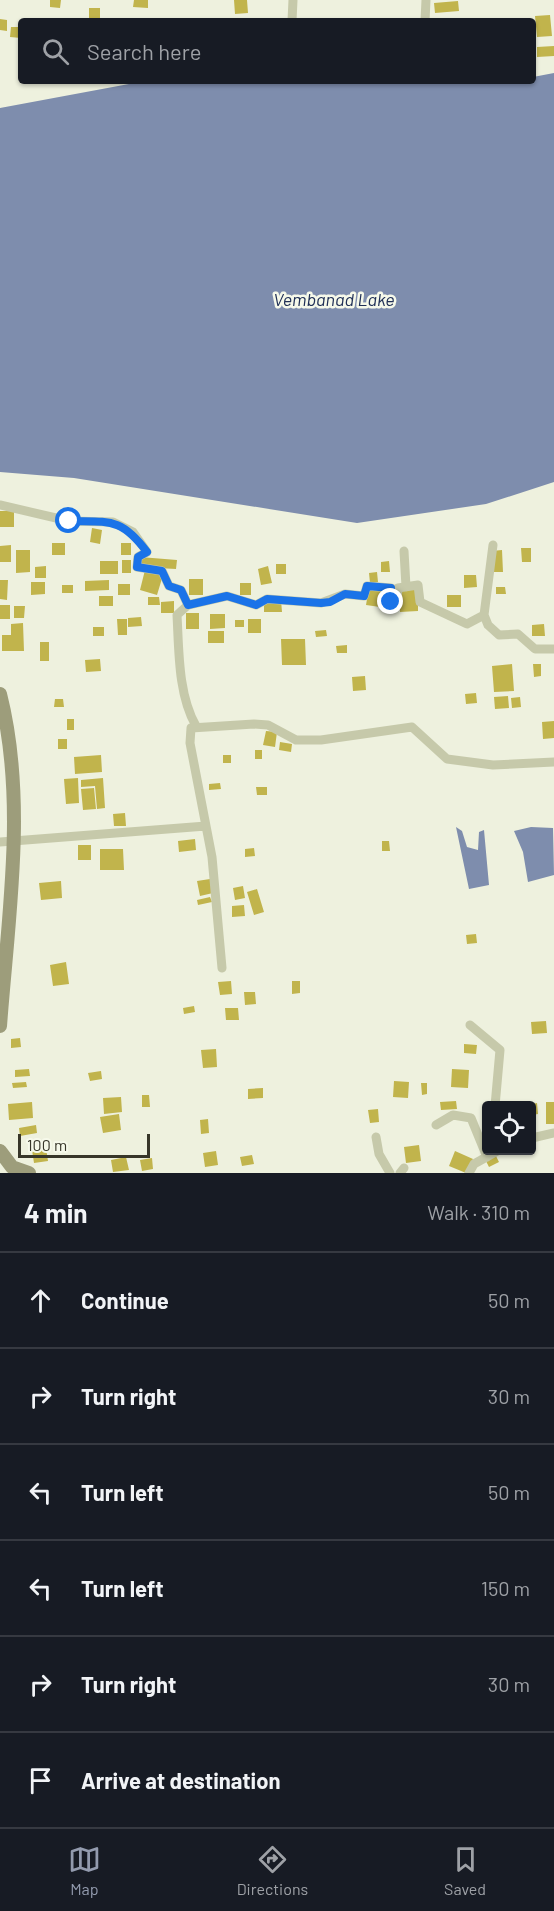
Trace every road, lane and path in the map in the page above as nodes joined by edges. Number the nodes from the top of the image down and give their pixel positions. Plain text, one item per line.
1 (293, 0) edge
2 (426, 0) edge
3 (292, 18) edge
4 (425, 18) edge
5 (0, 505) edge
6 (493, 545) dead end
7 (404, 551) dead end
8 (406, 587) junction
9 (188, 605) junction
10 (484, 615) junction
11 (554, 649) edge
12 (0, 693) edge
13 (196, 726) junction
14 (554, 762) edge
15 (5, 763) edge
16 (206, 826) junction
17 (7, 841) edge
18 (222, 968) dead end
19 (470, 1025) dead end
20 (0, 1026) edge
21 (495, 1101) edge
22 (436, 1125) dead end
23 (554, 1133) edge
24 (376, 1137) dead end
25 (536, 1137) edge
26 (0, 1151) edge
27 (490, 1155) edge
28 (487, 1157) junction
29 (29, 1173) edge
30 (390, 1173) edge
31 (469, 1173) edge

1 - 3 street
2 - 4 street
5 - 9 street
6 - 10 street
7 - 8 street
8 - 9 street
8 - 10 street
9 - 13 street
10 - 11 street
12 - 15 main road
13 - 14 street
13 - 16 street
15 - 17 main road
16 - 17 street
16 - 18 street
17 - 20 main road
19 - 21 street
22 - 28 street
23 - 25 street
24 - 30 street
26 - 29 main road
27 - 28 street
28 - 31 street

